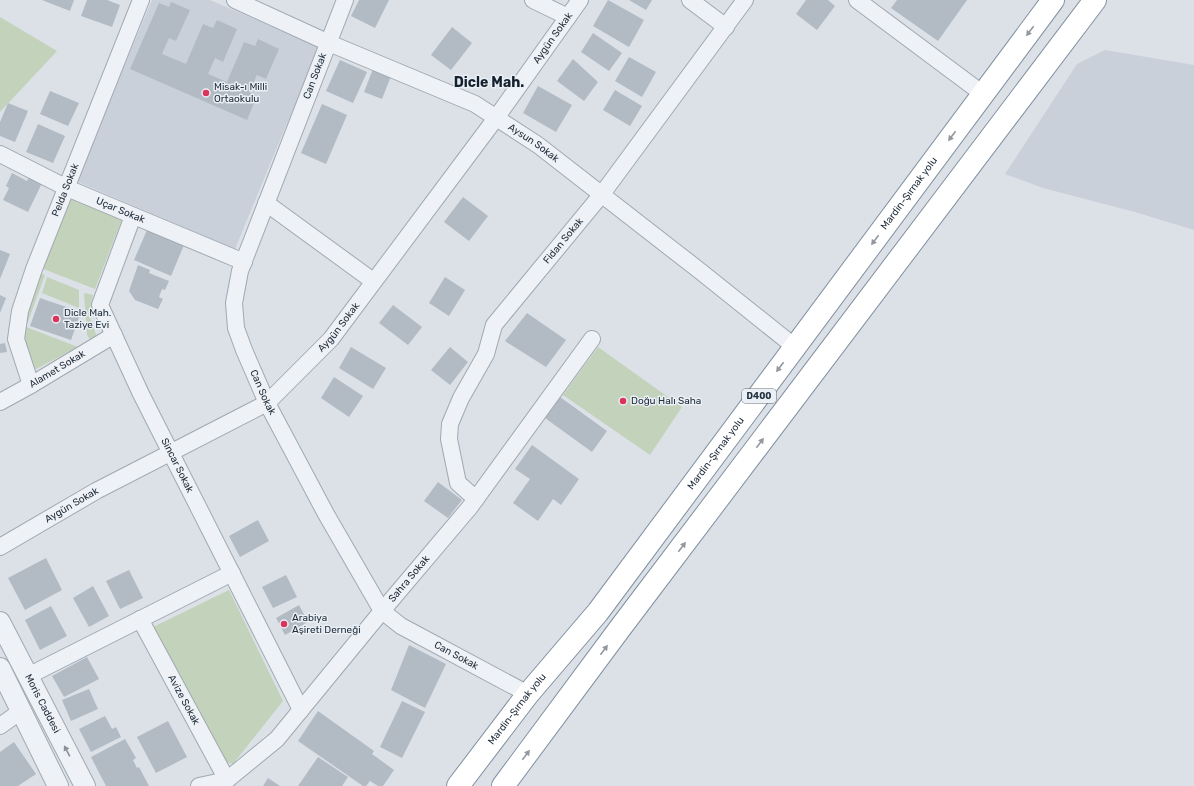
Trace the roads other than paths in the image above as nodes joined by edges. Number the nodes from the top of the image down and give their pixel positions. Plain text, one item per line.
1 (142, 0) edge
2 (235, 0) edge
3 (345, 0) edge
4 (533, 0) edge
5 (580, 0) edge
6 (690, 0) edge
7 (746, 0) edge
8 (857, 0) edge
9 (1053, 0) edge
10 (1095, 0) edge
11 (568, 17) junction
12 (726, 27) junction
13 (329, 43) junction
14 (983, 94) junction
15 (496, 118) junction
16 (0, 154) edge
17 (68, 188) junction
18 (602, 194) junction
19 (266, 203) junction
20 (133, 216) junction
21 (244, 262) junction
22 (373, 281) junction
23 (114, 335) junction
24 (592, 339) dead end
25 (795, 347) junction
26 (31, 385) junction
27 (0, 402) edge
28 (267, 403) junction
29 (172, 452) junction
30 (476, 499) junction
31 (0, 546) edge
32 (232, 573) junction
33 (382, 611) junction
34 (140, 619) junction
35 (0, 622) edge
36 (0, 668) edge
37 (28, 676) junction
38 (528, 694) junction
39 (301, 710) junction
40 (21, 711) junction
41 (0, 726) edge
42 (227, 780) junction
43 (58, 786) edge
44 (85, 786) edge
45 (199, 786) edge
46 (458, 786) edge
47 (503, 786) edge

1 - 17 street, Pelda Sokak
2 - 13 street, Aysun Sokak
3 - 13 street, Can Sokak
4 - 11 street
5 - 11 street, Aygün Sokak
6 - 12 street
7 - 12 street, Fidan Sokak
8 - 14 street
9 -> 14 highway, Mardin-Şırnak yolu / D400
47 -> 10 highway
11 - 15 street, Aygün Sokak
12 - 18 street, Fidan Sokak
13 - 15 street, Aysun Sokak
13 - 19 street, Can Sokak
14 -> 25 highway, Mardin-Şırnak yolu / D400
15 - 18 street, Aysun Sokak
15 - 22 street, Aygün Sokak
16 - 17 street, Uçar Sokak
17 - 20 street, Uçar Sokak
17 - 26 street, Pelda Sokak
18 - 25 street, Aysun Sokak
18 - 30 street, Fidan Sokak
19 - 21 street, Can Sokak
19 - 22 street
20 - 21 street, Uçar Sokak
20 - 23 street, Sincar Sokak
21 - 28 street, Can Sokak
22 - 28 street, Aygün Sokak
23 - 26 street, Alamet Sokak
23 - 29 street, Sincar Sokak
24 - 30 street, Sahra Sokak
25 -> 38 highway, Mardin-Şırnak yolu / D400
26 - 27 street, Alamet Sokak
28 - 29 street, Aygün Sokak
28 - 33 street, Can Sokak
29 - 31 street, Aygün Sokak
29 - 32 street, Sincar Sokak
30 - 33 street, Sahra Sokak
32 - 34 street
32 - 39 street, Sincar Sokak
33 - 38 street, Can Sokak
33 - 39 street, Sahra Sokak
34 - 37 street
34 - 42 street, Avize Sokak
35 - 37 street, Moris Caddesi
36 - 40 street
44 -> 37 street, Moris Caddesi
38 - 46 highway, Mardin-Şırnak yolu / D400
39 - 42 street, Sahra Sokak
40 - 41 street
40 - 43 street
42 - 45 street, Sahra Sokak

